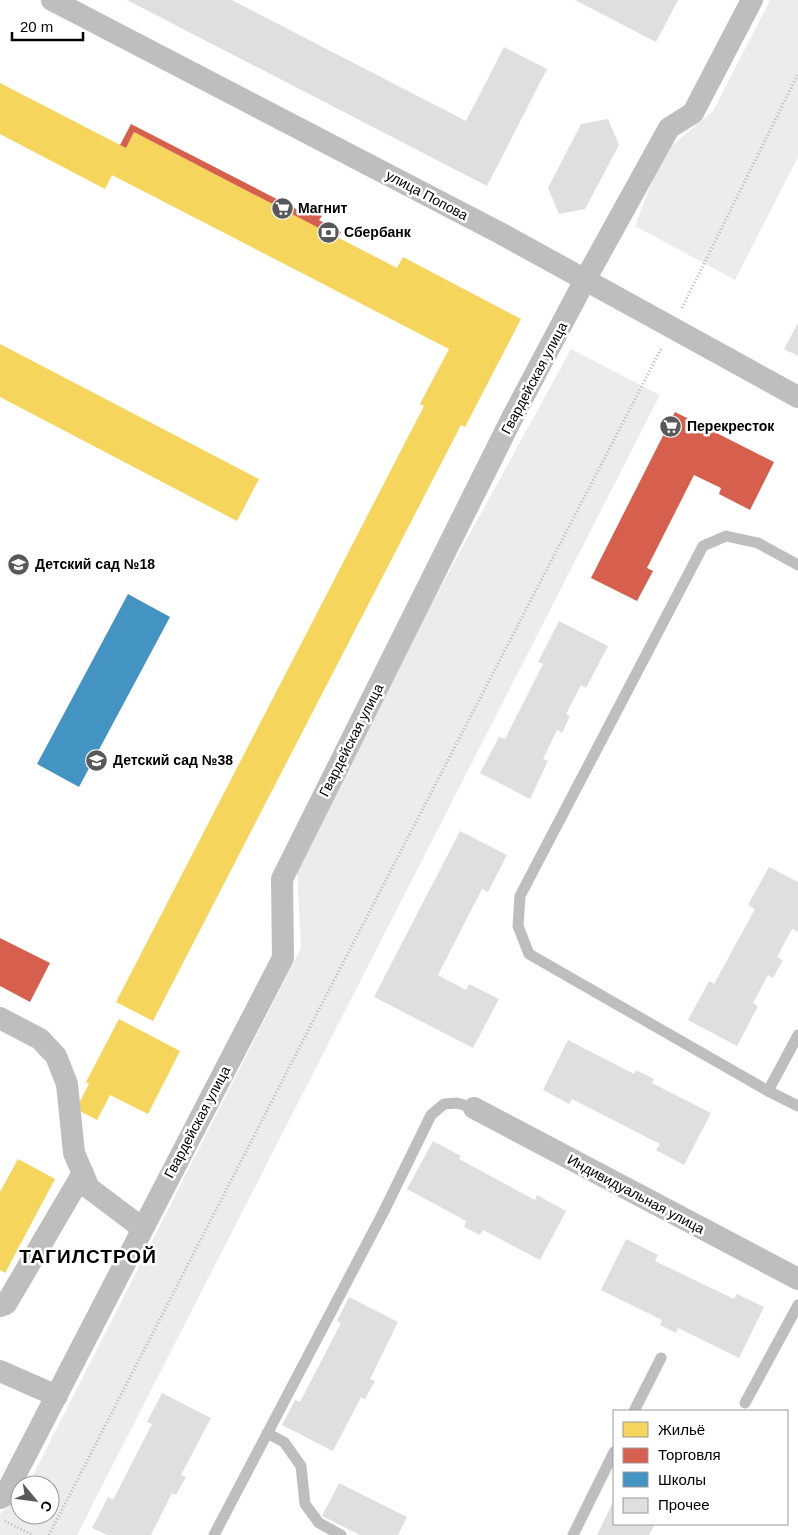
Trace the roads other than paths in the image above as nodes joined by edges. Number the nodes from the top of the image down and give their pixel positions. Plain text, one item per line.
1 (52, 0) edge
2 (752, 0) edge
3 (585, 280) junction
4 (798, 397) edge
5 (798, 565) edge
6 (0, 1018) edge
7 (798, 1035) edge
8 (768, 1091) junction
9 (798, 1106) edge
10 (474, 1108) joint
11 (83, 1173) junction
12 (142, 1228) junction
13 (798, 1279) edge
14 (798, 1305) edge
15 (0, 1306) edge
16 (661, 1358) dead end
17 (0, 1371) edge
18 (56, 1396) junction
19 (745, 1403) dead end
20 (635, 1410) edge
21 (267, 1433) junction
22 (613, 1454) edge
23 (0, 1498) edge
24 (214, 1535) edge
25 (341, 1535) edge
26 (573, 1535) edge

1 - 3 street, улица Попова
2 - 3 street, Гвардейская улица
3 - 4 street, улица Попова
3 - 12 street, Гвардейская улица
5 - 8 lane
6 - 11 street
7 - 8 lane
8 - 9 lane
10 - 13 street, Индивидуальная улица
10 - 21 lane
11 - 12 street
11 - 15 street
12 - 18 street, Гвардейская улица
14 - 19 lane
16 - 20 lane
17 - 18 street
18 - 23 street, Гвардейская улица
21 - 24 lane
21 - 25 lane
22 - 26 lane

